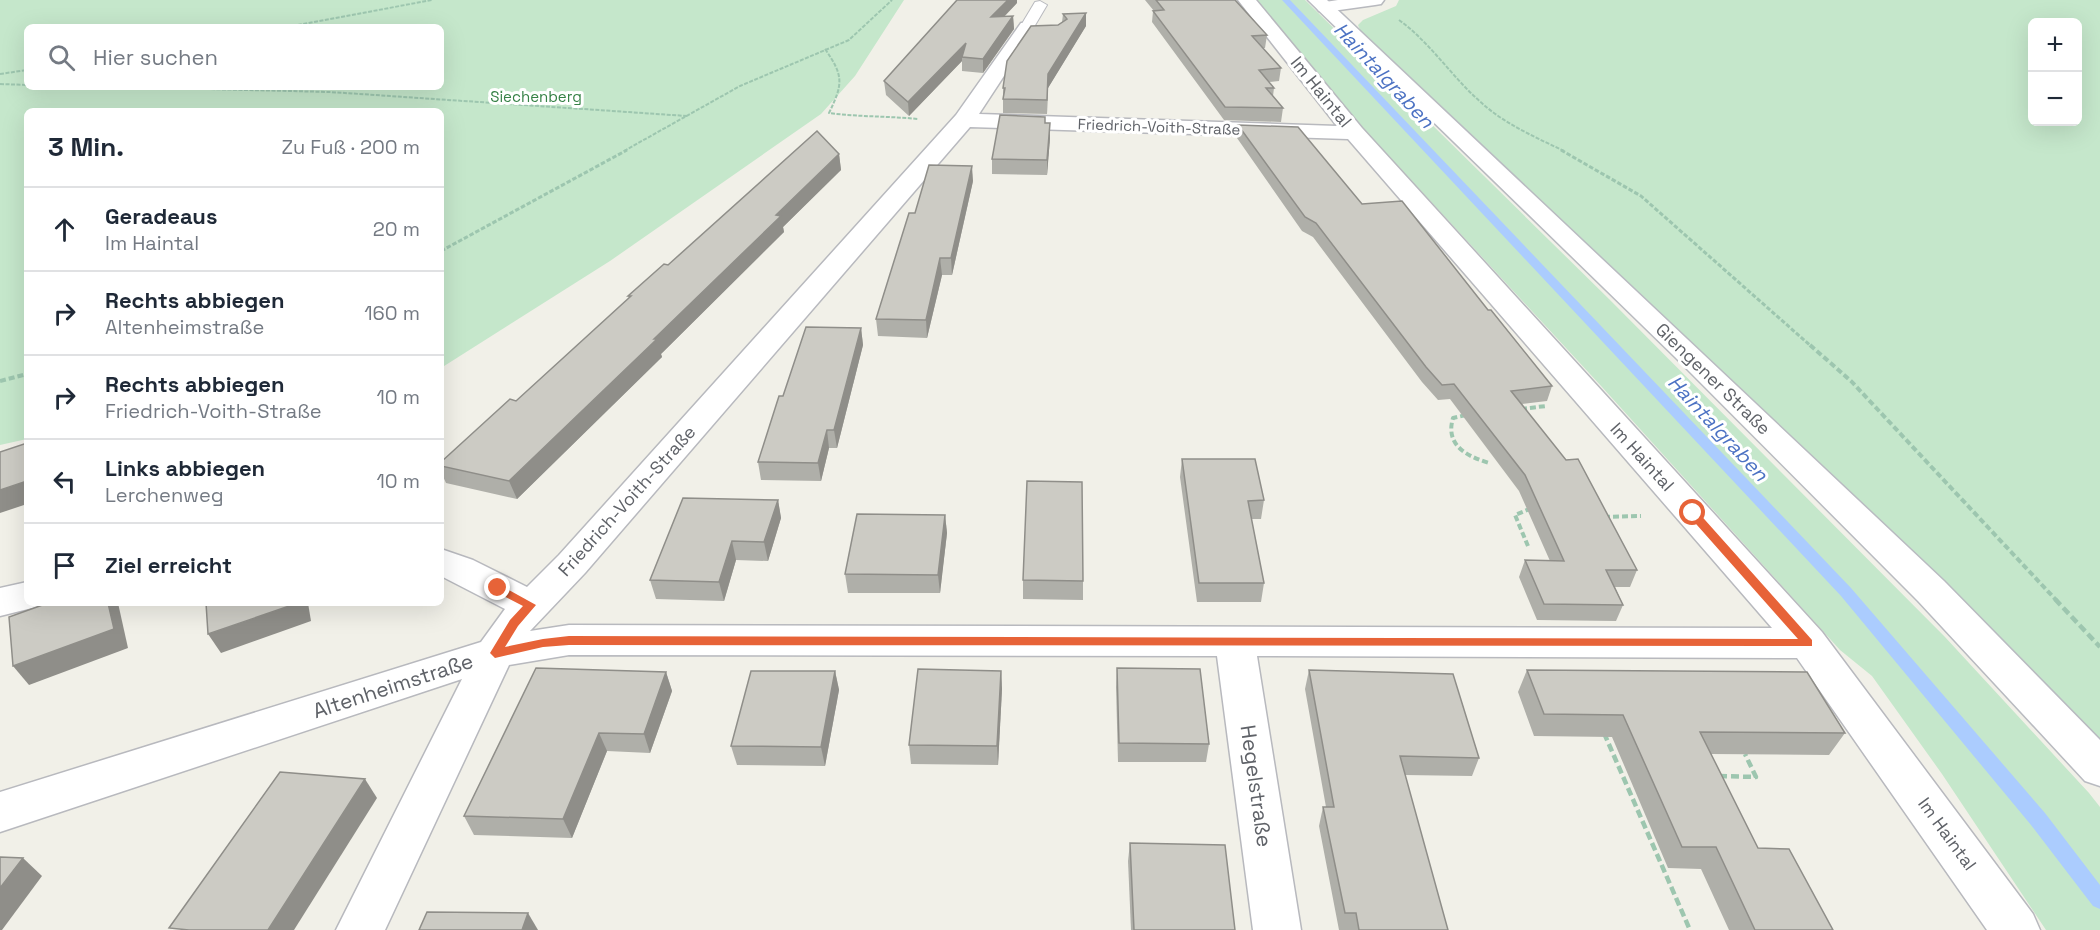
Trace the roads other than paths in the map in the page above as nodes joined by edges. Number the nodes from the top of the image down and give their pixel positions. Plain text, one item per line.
1 (1247, 0) edge
2 (1368, 2) edge
3 (1321, 4) edge
4 (1034, 24) edge
5 (964, 120) junction
6 (1354, 133) junction
7 (444, 563) edge
8 (24, 597) edge
9 (0, 602) edge
10 (530, 605) junction
11 (1235, 642) junction
12 (1808, 643) junction
13 (495, 653) junction
14 (2100, 768) edge
15 (0, 812) edge
16 (360, 930) edge
17 (1277, 930) edge
18 (2016, 930) edge

1 - 6 street, Im Haintal
2 - 3 street
3 - 14 street, Giengener Straße
4 - 5 street, Friedrich-Voith-Straße
5 - 6 street, Friedrich-Voith-Straße
5 - 10 street, Friedrich-Voith-Straße
6 - 12 street, Im Haintal
7 - 10 street
8 - 9 street
10 - 13 street, Friedrich-Voith-Straße
11 - 12 street, Altenheimstraße
11 - 13 street, Altenheimstraße
11 - 17 street, Hegelstraße
12 - 18 street, Im Haintal
13 - 15 street, Altenheimstraße
13 - 16 street, Friedrich-Voith-Straße

